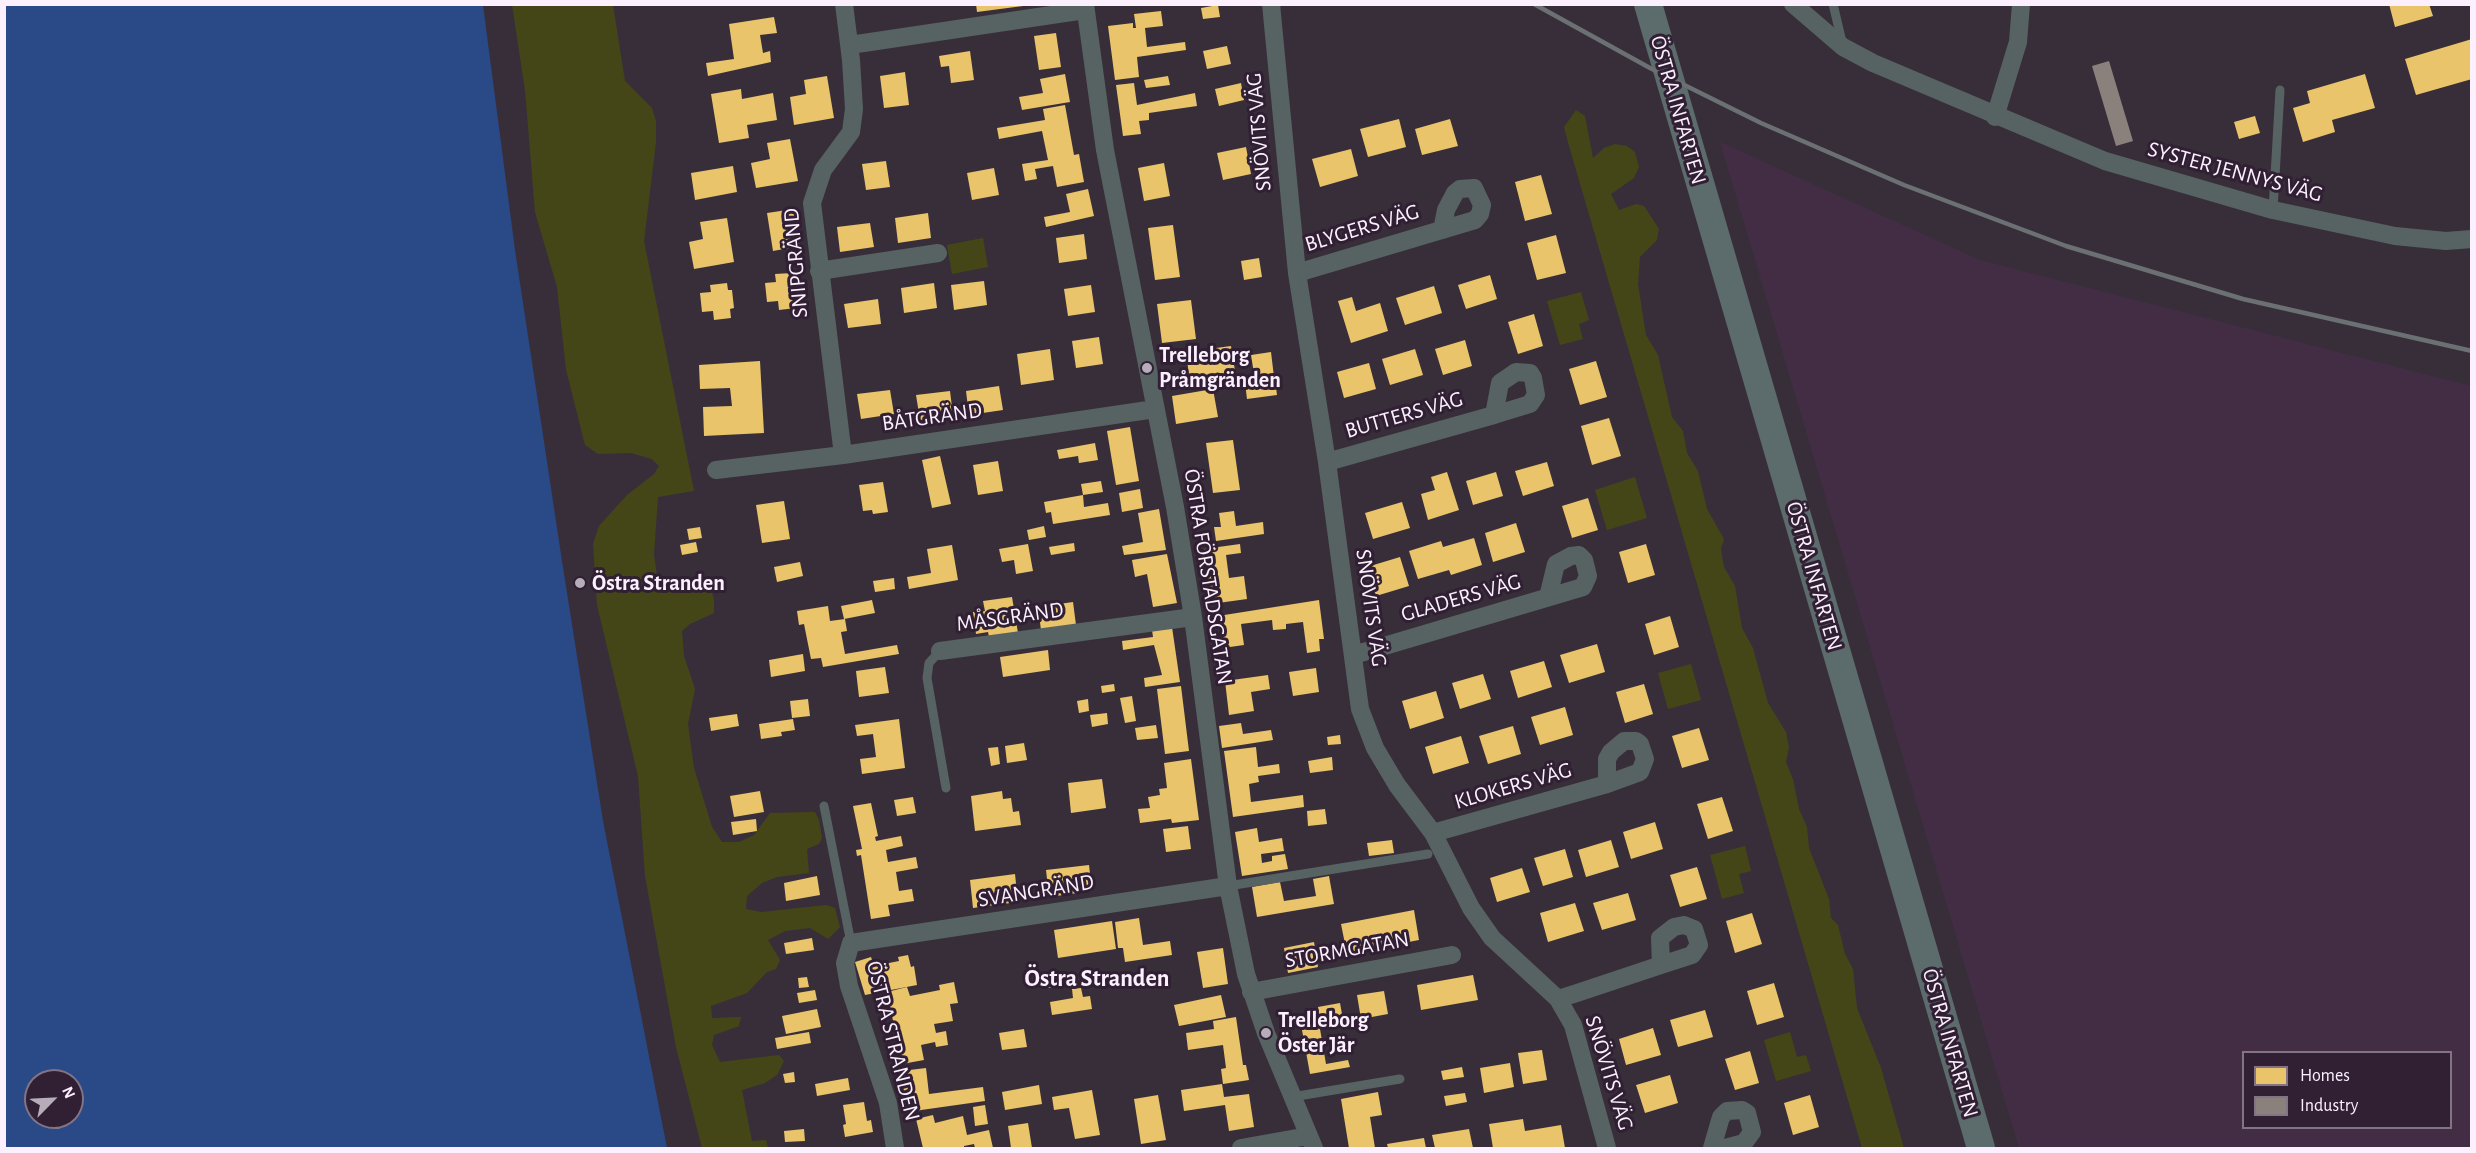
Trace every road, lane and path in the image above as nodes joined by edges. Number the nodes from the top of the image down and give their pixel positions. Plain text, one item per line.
1 (844, 4) edge
2 (1271, 4) edge
3 (1648, 4) edge
4 (1793, 4) edge
5 (1833, 4) edge
6 (2021, 4) edge
7 (1085, 7) edge
8 (850, 45) junction
9 (1844, 47) junction
10 (2280, 90) dead end
11 (1995, 117) junction
12 (2273, 210) junction
13 (1442, 230) dead end
14 (2472, 239) edge
15 (938, 253) dead end
16 (819, 272) junction
17 (1297, 273) junction
18 (1155, 409) junction
19 (1494, 415) dead end
20 (843, 455) junction
21 (1327, 462) junction
22 (716, 470) dead end
23 (1548, 597) dead end
24 (1193, 617) junction
25 (940, 651) joint
26 (1353, 655) junction
27 (1607, 784) dead end
28 (946, 788) dead end
29 (824, 806) dead end
30 (1433, 833) junction
31 (1428, 854) dead end
32 (1228, 886) junction
33 (852, 943) junction
34 (1452, 955) dead end
35 (1661, 965) dead end
36 (1251, 992) junction
37 (1558, 999) junction
38 (1400, 1079) dead end
39 (1292, 1097) junction
40 (1311, 1142) edge
41 (894, 1149) edge
42 (1241, 1149) edge
43 (1607, 1149) edge
44 (1712, 1149) edge
45 (1725, 1149) edge
46 (1981, 1149) edge

1 - 8 street, SNIPGRÄND
2 - 17 street, SNÖVITS VÄG
3 - 46 main road, ÖSTRA INFARTEN
4 - 9 street, SYSTER JENNYS VÄG
5 - 9 lane
6 - 11 street
7 - 8 street
7 - 18 street, ÖSTRA FÖRSTADSGATAN
8 - 16 street, SNIPGRÄND
9 - 11 street, SYSTER JENNYS VÄG
10 - 12 lane
11 - 12 street, SYSTER JENNYS VÄG
12 - 14 street, SYSTER JENNYS VÄG
13 - 17 street, BLYGERS VÄG
15 - 16 street
16 - 20 street, SNIPGRÄND
17 - 21 street, SNÖVITS VÄG
18 - 20 street, BÅTGRÄND
18 - 24 street, ÖSTRA FÖRSTADSGATAN
19 - 21 street, BUTTERS VÄG
20 - 22 street, BÅTGRÄND
21 - 26 street, SNÖVITS VÄG
23 - 26 street, GLADERS VÄG
24 - 25 street, MÅSGRÄND
24 - 32 street, ÖSTRA FÖRSTADSGATAN
25 - 28 lane, MÅSGRÄND
26 - 30 street, SNÖVITS VÄG
27 - 30 street, KLOKERS VÄG
29 - 33 lane, ÖSTRA STRANDEN
30 - 37 street, SNÖVITS VÄG
31 - 32 lane
32 - 33 street, SVANGRÄND
32 - 36 street, ÖSTRA FÖRSTADSGATAN
33 - 41 street, ÖSTRA STRANDEN
34 - 36 street, STORMGATAN
35 - 37 street
36 - 39 street, ÖSTRA FÖRSTADSGATAN
37 - 43 street, SNÖVITS VÄG
38 - 39 lane
39 - 40 street, ÖSTRA FÖRSTADSGATAN
40 - 42 street
44 - 45 street

